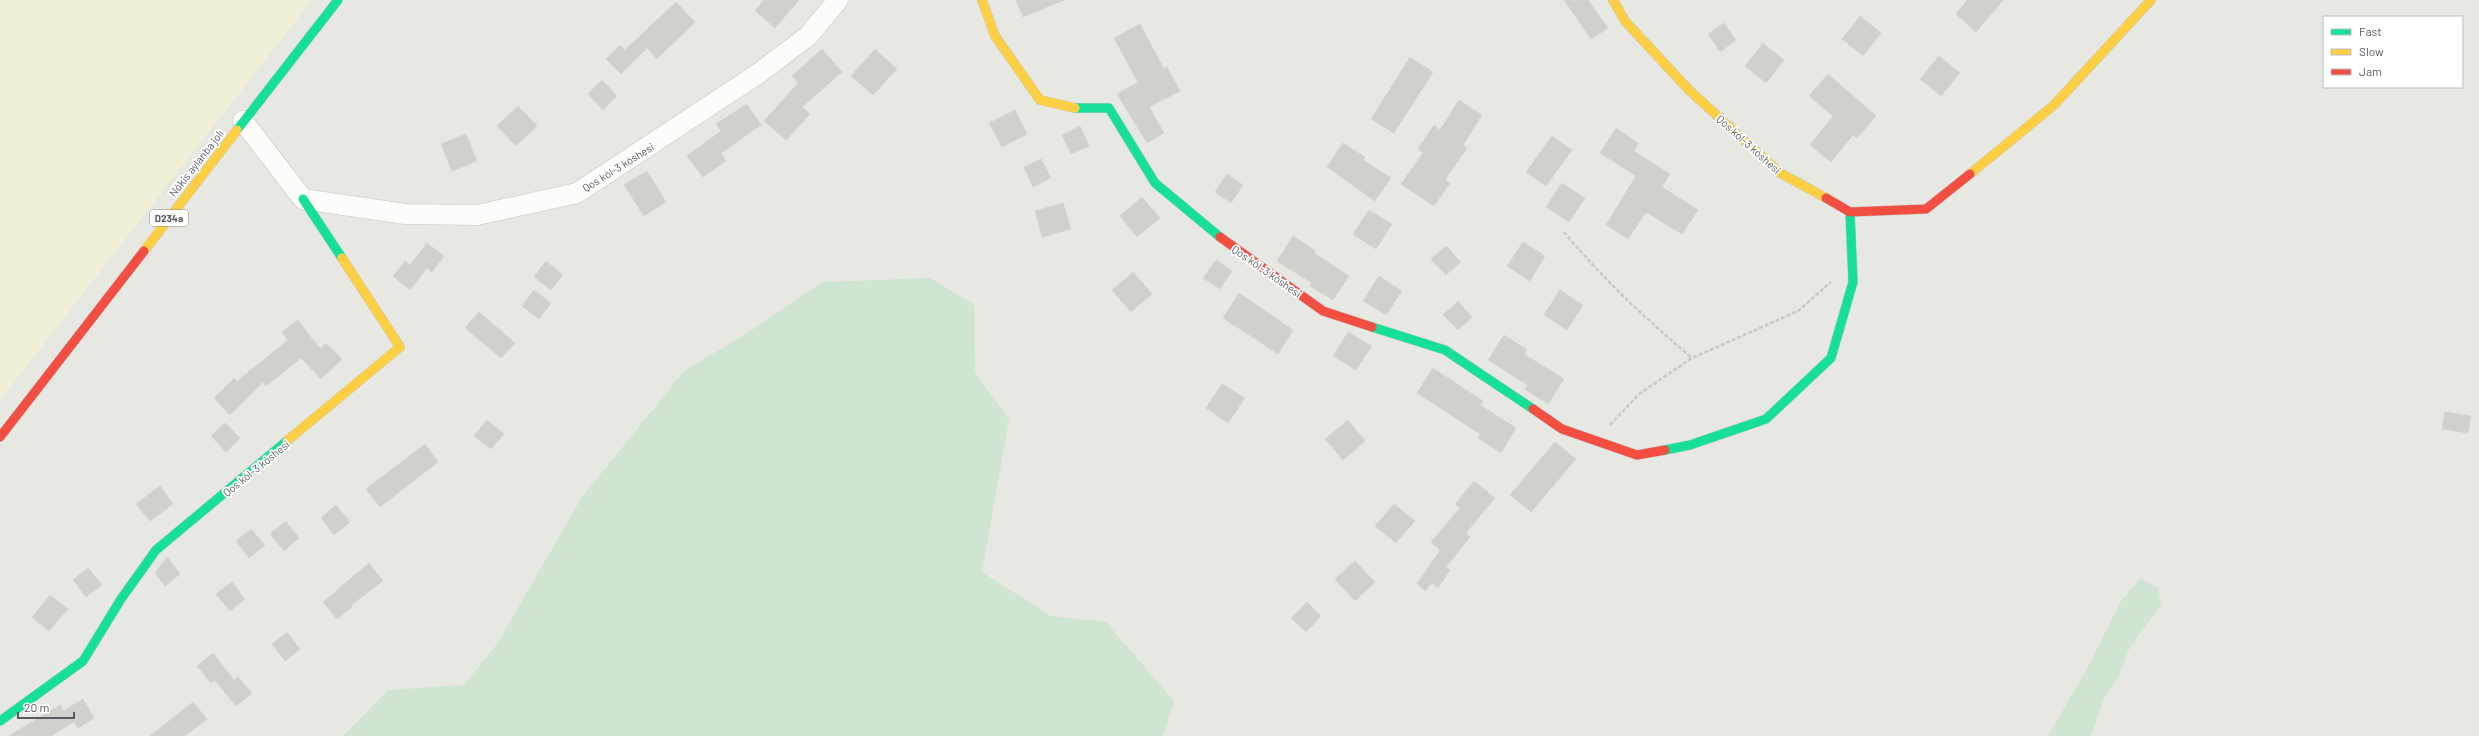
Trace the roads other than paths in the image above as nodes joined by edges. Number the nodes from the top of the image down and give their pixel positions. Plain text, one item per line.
1 (338, 0) edge
2 (838, 0) edge
3 (982, 0) edge
4 (1613, 0) edge
5 (2150, 0) edge
6 (243, 121) junction
7 (303, 199) junction
8 (1850, 212) junction
9 (0, 437) edge
10 (0, 721) edge

1 - 6 street, Nókis aylanba jolı / D234a
2 - 7 street, Qos kól-3 kóshesi
3 - 8 street, Qos kól-3 kóshesi
4 - 8 street, Qos kól-3 kóshesi
5 - 8 street
6 - 7 street, Qos kól-3 kóshesi
6 - 9 street, Nókis aylanba jolı / D234a
7 - 10 street, Qos kól-3 kóshesi

